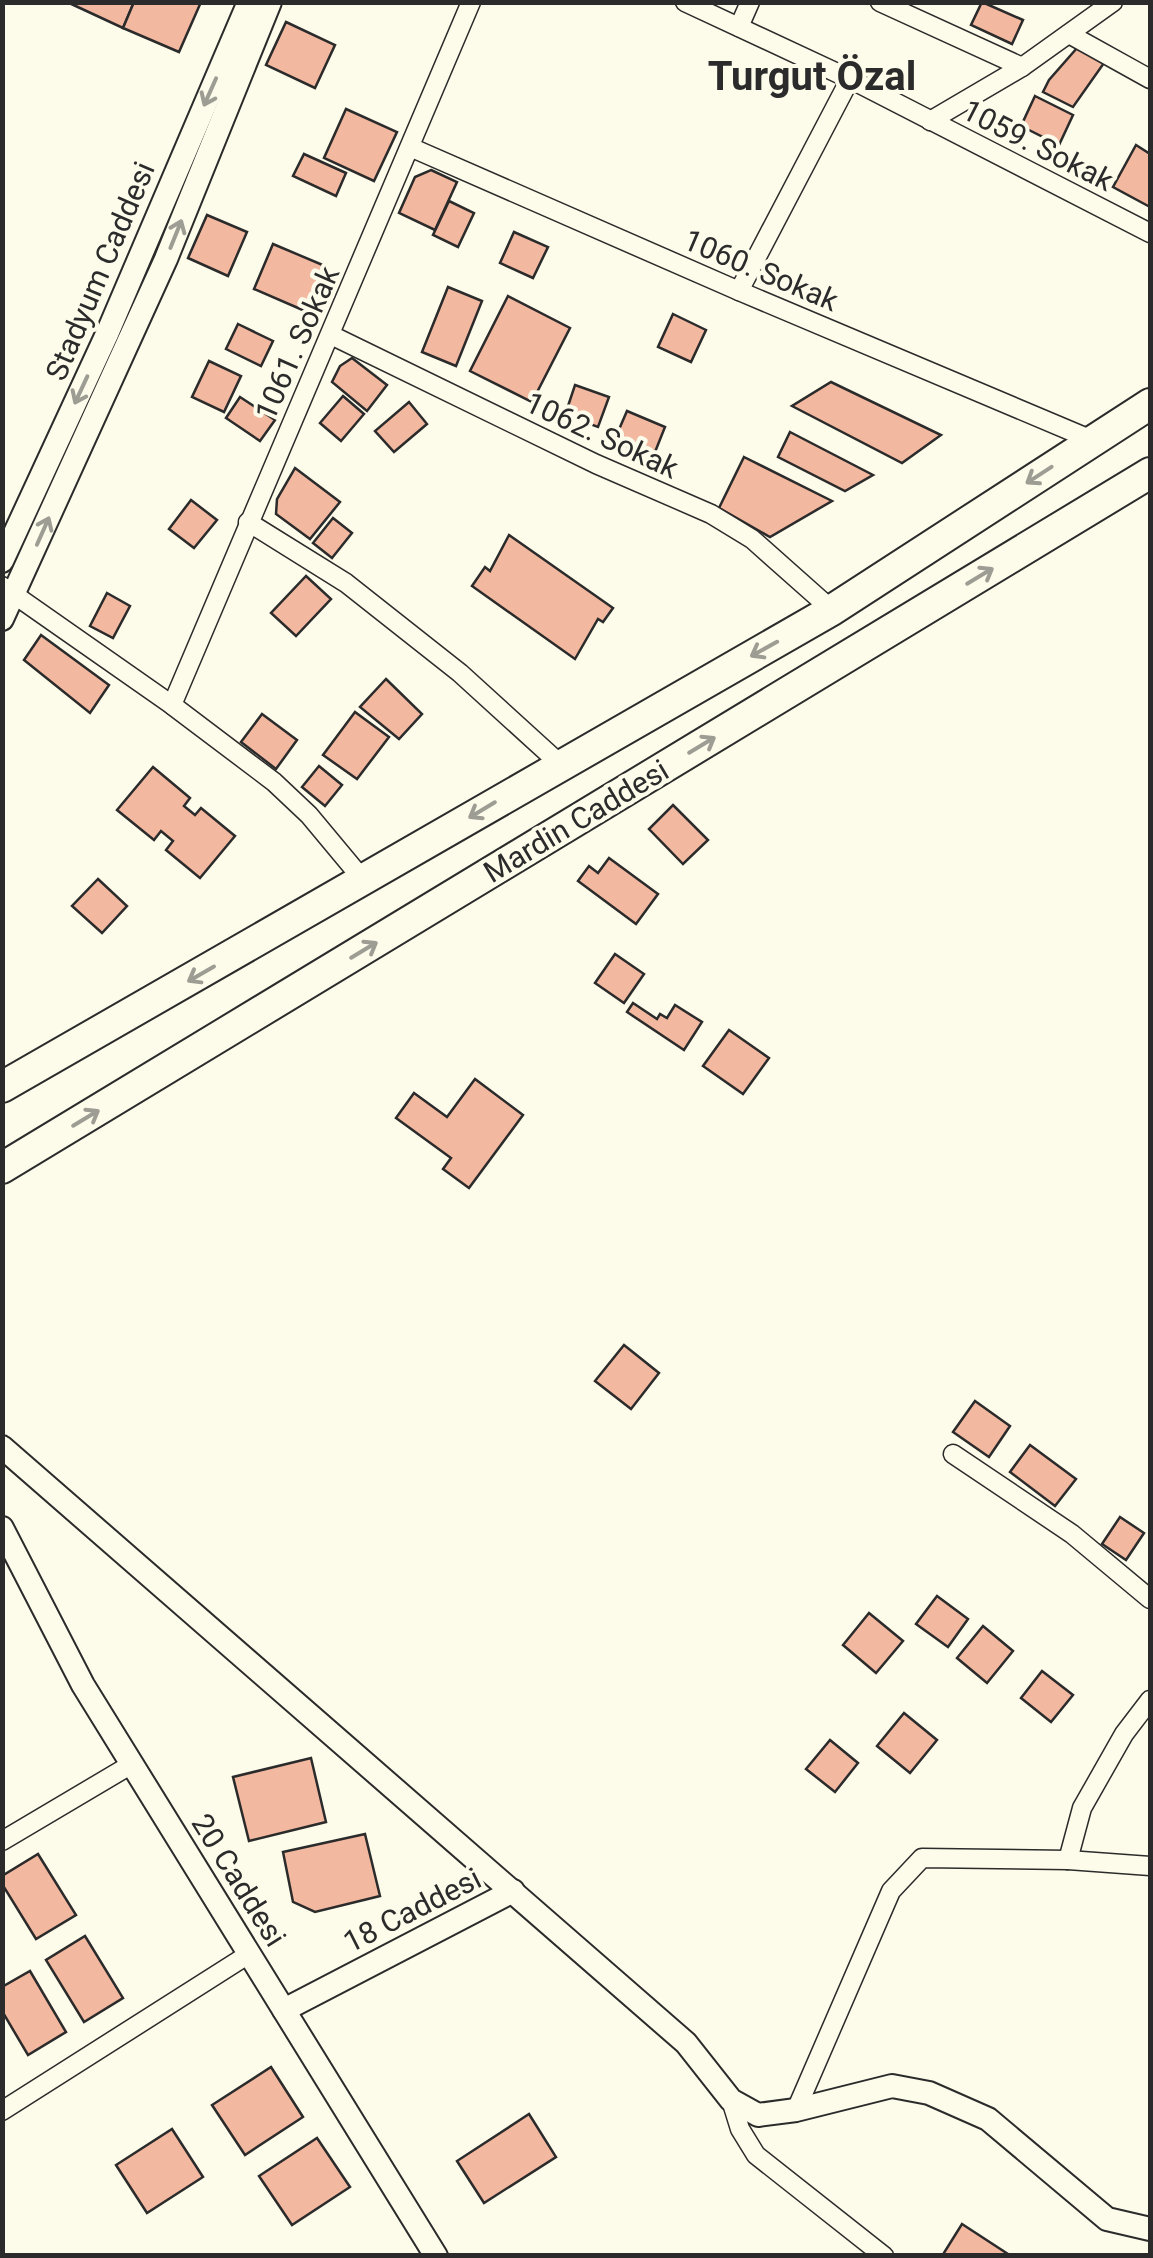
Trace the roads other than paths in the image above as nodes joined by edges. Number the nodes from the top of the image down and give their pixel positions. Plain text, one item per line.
1 (249, 2) edge
2 (270, 2) edge
3 (472, 2) edge
4 (686, 2) edge
5 (750, 2) edge
6 (880, 2) edge
7 (1113, 2) edge
8 (739, 27) junction
9 (1069, 34) junction
10 (1022, 67) junction
11 (1150, 78) edge
12 (850, 79) junction
13 (930, 121) junction
14 (410, 147) junction
15 (1150, 233) edge
16 (739, 292) junction
17 (331, 335) junction
18 (1150, 404) edge
19 (1092, 440) junction
20 (1150, 473) edge
21 (248, 522) junction
22 (2, 561) edge
23 (9, 590) edge
24 (832, 610) junction
25 (2, 620) edge
26 (172, 705) junction
27 (560, 764) junction
28 (364, 881) junction
29 (2, 1087) edge
30 (2, 1168) edge
31 (2, 1447) edge
32 (954, 1454) dead end
33 (2, 1528) edge
34 (1150, 1599) edge
35 (1150, 1700) edge
36 (132, 1764) junction
37 (2, 1841) edge
38 (1068, 1860) junction
39 (1150, 1866) edge
40 (514, 1891) junction
41 (249, 1954) junction
42 (284, 2010) junction
43 (731, 2100) junction
44 (796, 2110) junction
45 (2, 2111) edge
46 (1150, 2229) edge
47 (436, 2256) edge
48 (884, 2256) edge

1 -> 22 street, Stadyum Caddesi
23 -> 2 street
3 - 14 street, 1061. Sokak
4 - 8 street, 1059. Sokak
5 - 8 street
6 - 10 street
7 - 9 street
8 - 12 street, 1059. Sokak
9 - 10 street
9 - 11 street
10 - 13 street
12 - 13 street, 1059. Sokak
12 - 16 street
13 - 15 street, 1059. Sokak
14 - 16 street, 1060. Sokak
14 - 17 street, 1061. Sokak
16 - 19 street, 1060. Sokak
17 - 21 street, 1061. Sokak
17 - 24 street, 1062. Sokak
18 - 19 highway, Mardin Caddesi
19 -> 24 highway, Mardin Caddesi
30 -> 20 highway, Mardin Caddesi
21 - 26 street, 1061. Sokak
21 - 27 street
23 - 25 street
23 - 26 street
24 -> 27 highway, Mardin Caddesi
26 - 28 street
27 -> 28 highway, Mardin Caddesi
28 -> 29 highway, Mardin Caddesi
31 - 40 street
32 - 34 street
33 - 36 street, 20 Caddesi
35 - 38 street
36 - 37 street
36 - 41 street, 20 Caddesi
38 - 39 street
38 - 44 street
40 - 42 street, 18 Caddesi
40 - 43 street
41 - 42 street, 20 Caddesi
41 - 45 street
42 - 47 street, 20 Caddesi
43 - 44 street
43 - 48 street
44 - 46 street

